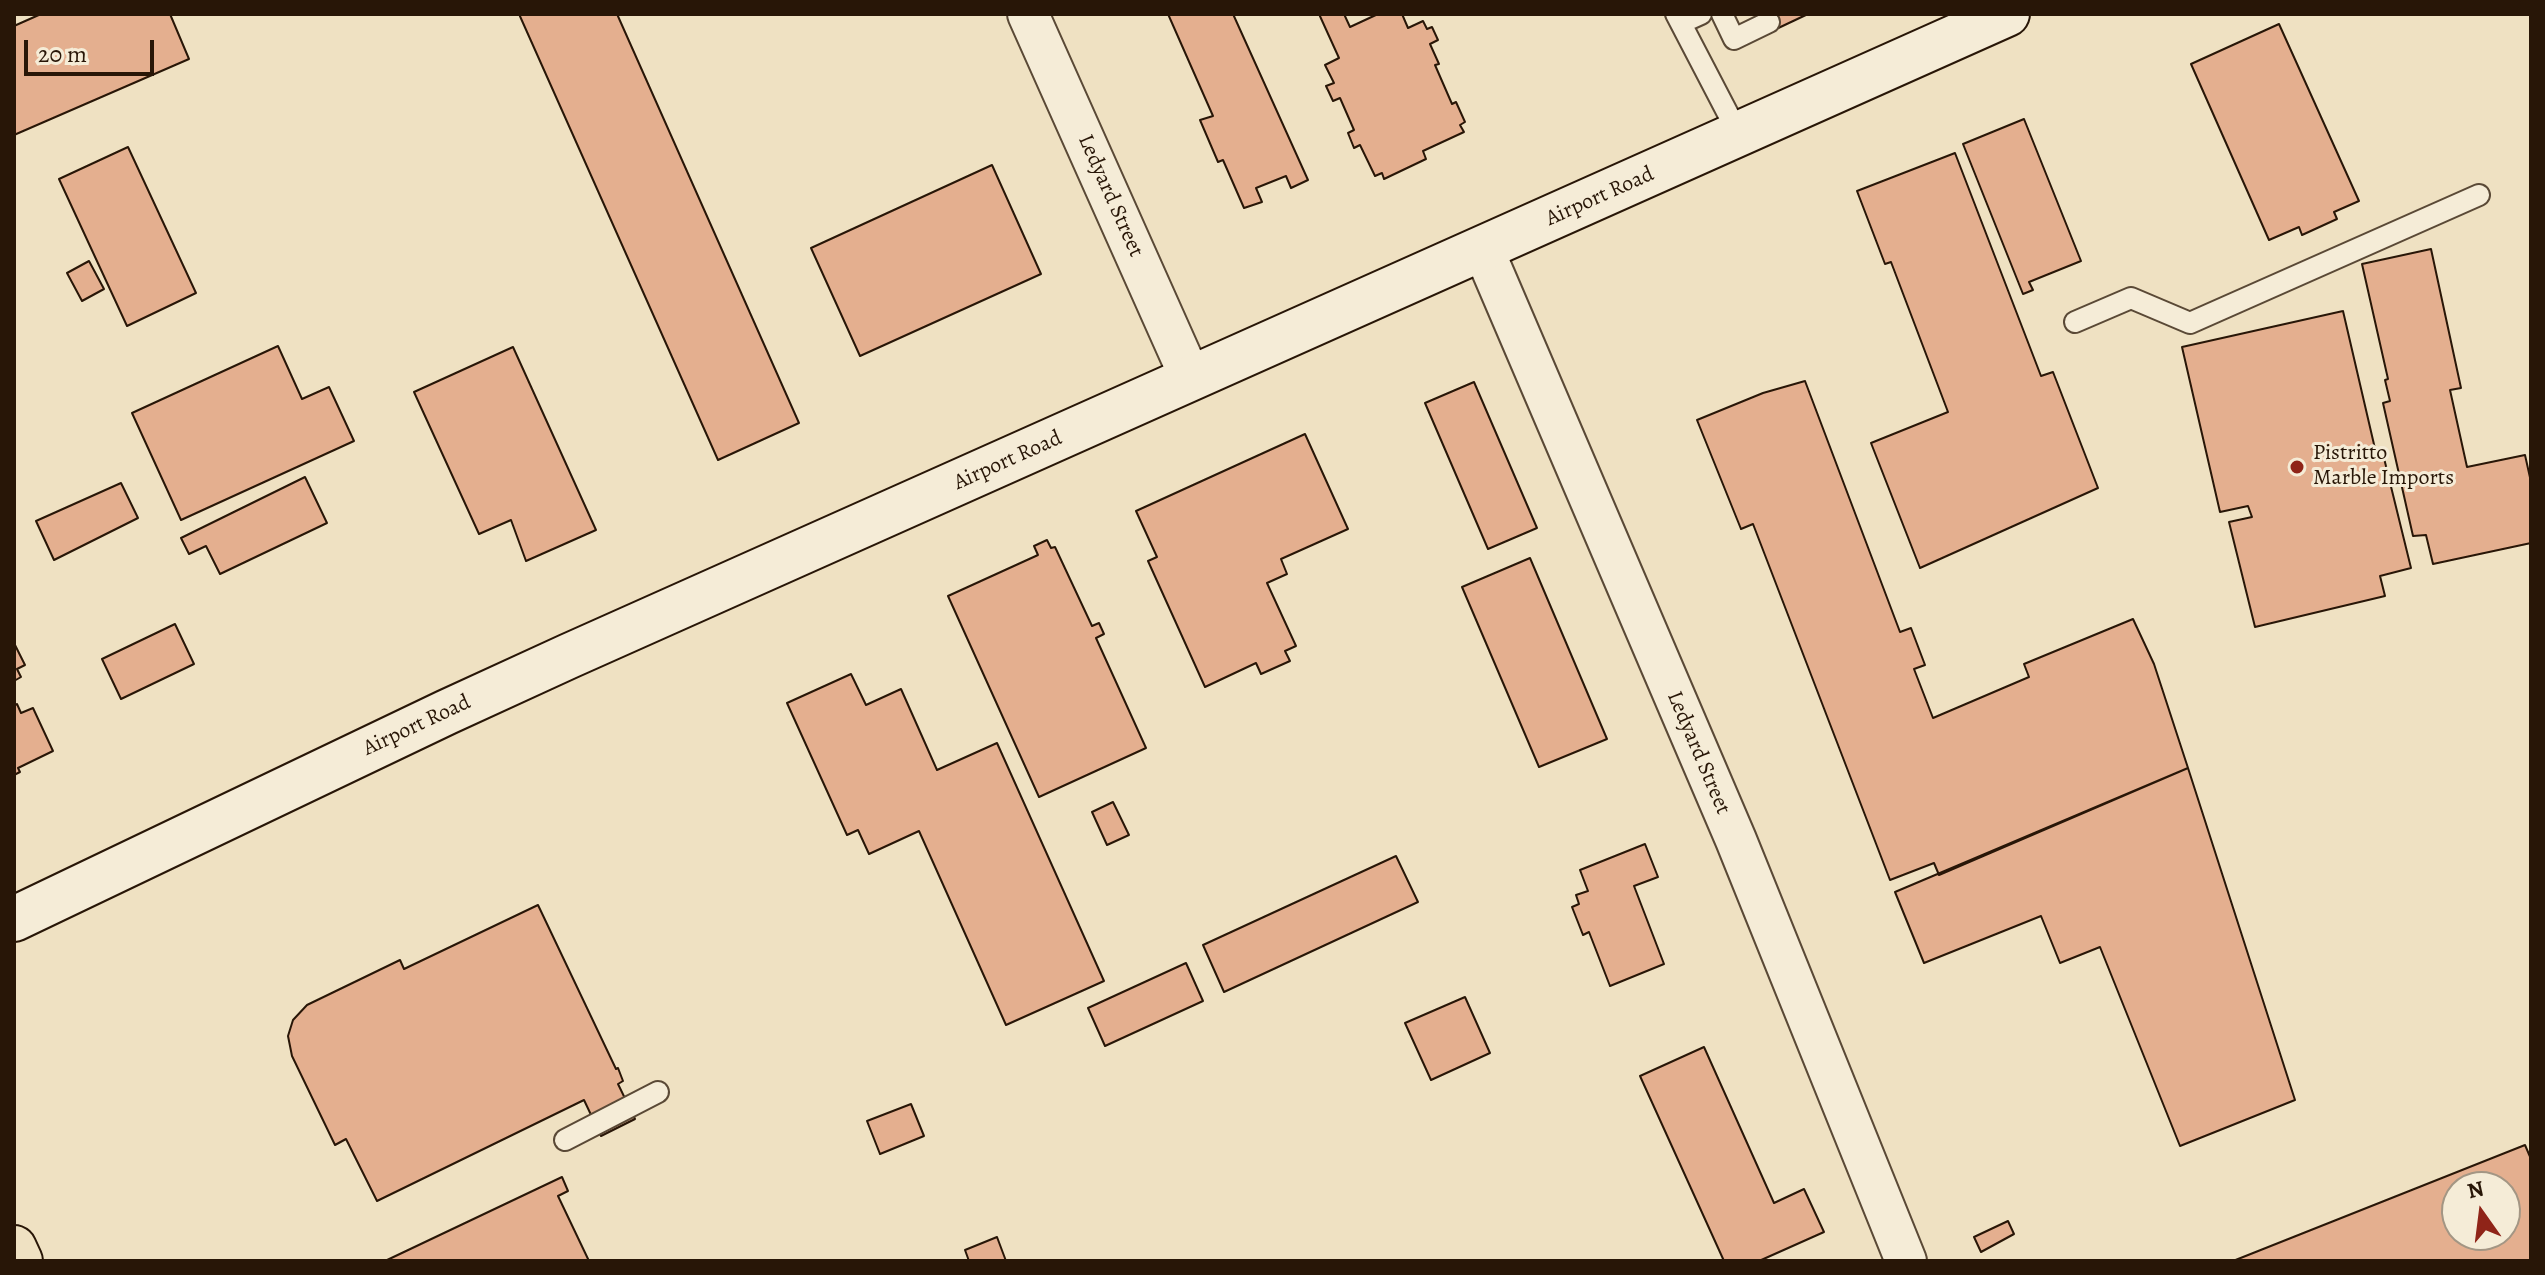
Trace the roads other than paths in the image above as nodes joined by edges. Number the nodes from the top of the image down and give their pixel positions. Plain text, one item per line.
1 (1028, 14) edge
2 (1701, 14) edge
3 (1722, 14) edge
4 (2007, 14) edge
5 (1679, 19) edge
6 (1769, 22) dead end
7 (1739, 135) junction
8 (2479, 195) dead end
9 (1483, 249) junction
10 (2075, 322) dead end
11 (1191, 379) junction
12 (14, 919) edge
13 (658, 1092) dead end
14 (565, 1140) dead end
15 (14, 1248) edge
16 (20, 1261) edge
17 (1906, 1261) edge

1 - 11 street, Ledyard Street
2 - 5 lane
3 - 6 lane
4 - 7 main road, Airport Road
5 - 7 lane
7 - 9 main road, Airport Road
8 - 10 lane
9 - 11 main road, Airport Road
9 - 17 street, Ledyard Street
11 - 12 main road, Airport Road
13 - 14 lane
15 - 16 main road

